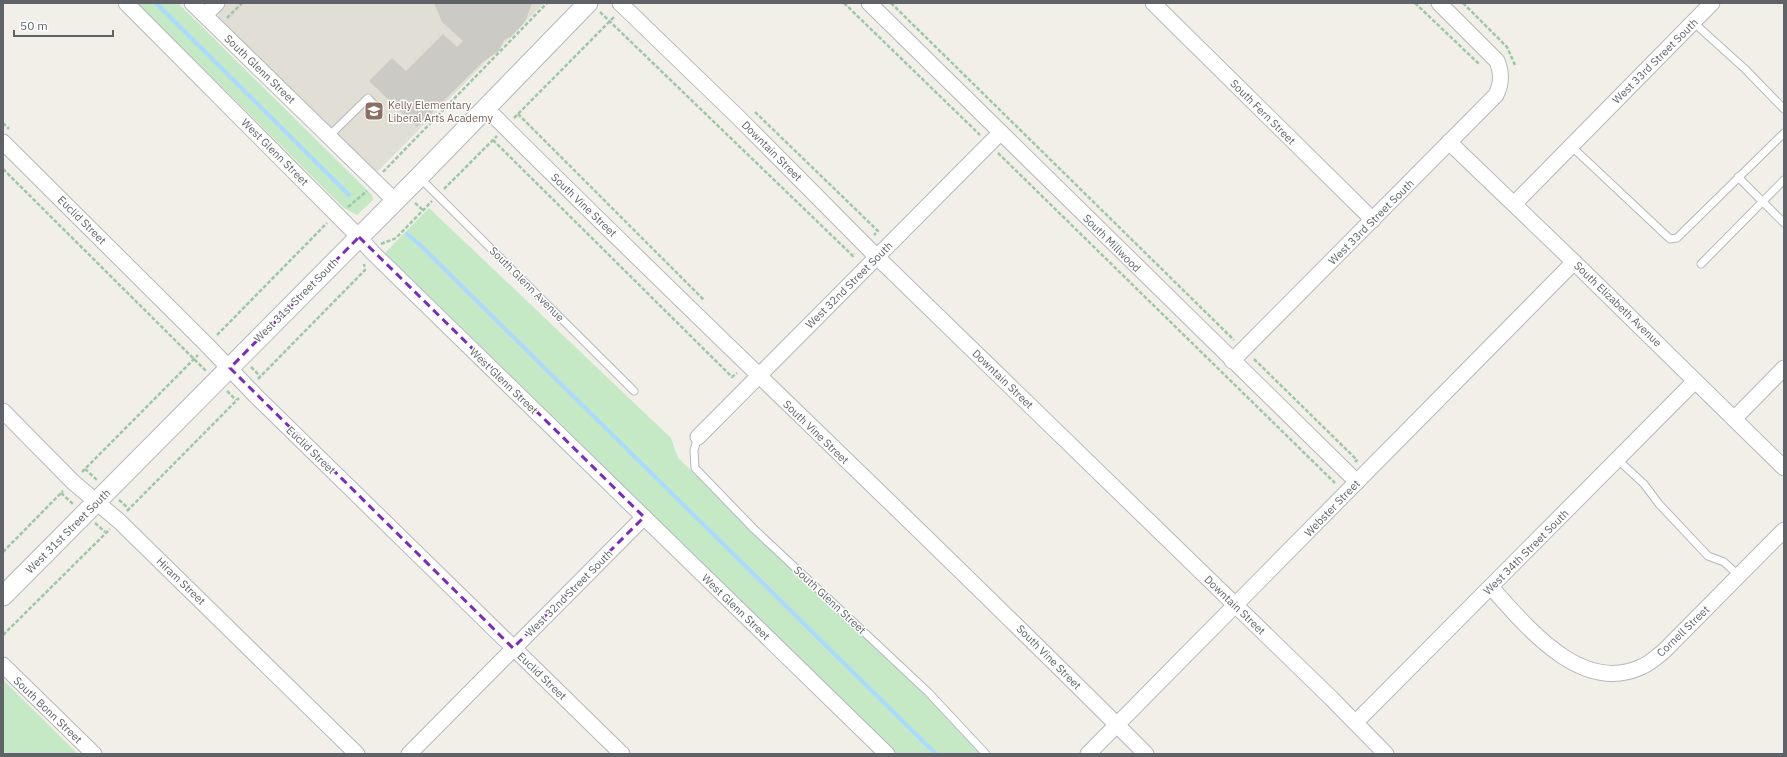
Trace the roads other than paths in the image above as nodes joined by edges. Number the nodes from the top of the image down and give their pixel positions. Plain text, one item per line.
1 (126, 3) edge
2 (192, 3) edge
3 (217, 3) edge
4 (588, 3) edge
5 (1153, 3) edge
6 (1712, 3) edge
7 (871, 4) edge
8 (1441, 4) edge
9 (622, 5) edge
10 (205, 15) junction
11 (1693, 22) junction
12 (377, 108) dead end
13 (486, 108) junction
14 (1784, 109) edge
15 (1000, 133) junction
16 (1784, 133) edge
17 (328, 136) junction
18 (3, 142) edge
19 (1449, 142) junction
20 (1571, 146) junction
21 (419, 177) junction
22 (1738, 177) junction
23 (1784, 180) edge
24 (395, 200) junction
25 (1763, 202) junction
26 (1514, 204) junction
27 (1373, 220) junction
28 (1784, 223) edge
29 (359, 237) junction
30 (877, 257) junction
31 (1574, 262) junction
32 (1701, 264) dead end
33 (1232, 361) junction
34 (1784, 368) edge
35 (223, 374) junction
36 (759, 377) junction
37 (1695, 380) junction
38 (634, 391) dead end
39 (3, 411) edge
40 (1734, 419) junction
41 (698, 437) joint
42 (1617, 460) junction
43 (1784, 468) edge
44 (1357, 482) junction
45 (97, 502) junction
46 (644, 517) junction
47 (1784, 530) edge
48 (1739, 576) junction
49 (1491, 587) junction
50 (3, 596) edge
51 (1236, 605) junction
52 (513, 648) junction
53 (3, 665) edge
54 (1356, 722) junction
55 (1117, 725) junction
56 (94, 754) edge
57 (357, 754) edge
58 (409, 754) edge
59 (622, 754) edge
60 (887, 754) edge
61 (986, 754) edge
62 (1088, 754) edge
63 (1146, 754) edge
64 (1386, 754) edge

1 - 29 street, West Glenn Street
2 - 10 street, South Glenn Street
3 - 10 street
4 - 13 street, West 31st Street South
5 - 27 street, South Fern Street
6 - 11 street, West 33rd Street South
7 - 15 street, South Millwood
8 - 19 street, West 33rd Street South
9 - 30 street, Downtain Street
10 - 17 street, South Glenn Street
11 - 14 lane
11 - 20 street, West 33rd Street South
12 - 17 lane
13 - 21 street, West 31st Street South
13 - 36 street, South Vine Street
15 - 30 street, West 32nd Street South
15 - 33 street, South Millwood
16 - 22 lane
17 - 24 street
18 - 35 street, Euclid Street
19 - 26 street, South Elizabeth Avenue
19 - 27 street, West 33rd Street South
20 - 22 lane
20 - 26 street, West 33rd Street South
21 - 24 street, West 31st Street South
21 - 38 lane, South Glenn Avenue
22 - 25 lane
23 - 25 lane
24 - 29 street, West 31st Street South
25 - 28 lane
25 - 32 lane
26 - 31 street, South Elizabeth Avenue
27 - 33 street, West 33rd Street South
29 - 35 street, West 31st Street South
29 - 46 street, West Glenn Street
30 - 36 street, West 32nd Street South
30 - 51 street, Downtain Street
31 - 37 street, South Elizabeth Avenue
31 - 44 street, Webster Street
33 - 44 street, South Millwood
34 - 40 street
35 - 45 street, West 31st Street South
35 - 52 street, Euclid Street
36 - 41 street, West 32nd Street South
36 - 55 street, South Vine Street
37 - 40 street, South Elizabeth Avenue
37 - 42 street, West 34th Street South
39 - 45 street, Hiram Street
40 - 43 street, South Elizabeth Avenue
41 - 61 lane, South Glenn Street
42 - 48 lane
42 - 49 street, West 34th Street South
44 - 51 street, Webster Street
45 - 50 street, West 31st Street South
45 - 57 street, Hiram Street
46 - 52 street, West 32nd Street South
46 - 60 street, West Glenn Street
47 - 48 street, Cornell Street
48 - 49 street, Cornell Street
49 - 54 street, West 34th Street South
51 - 54 street, Downtain Street
51 - 55 street, Webster Street
52 - 58 street, West 32nd Street South
52 - 59 street, Euclid Street
53 - 56 street, South Bonn Street
54 - 64 street, Downtain Street
55 - 62 street, Webster Street
55 - 63 street, South Vine Street

